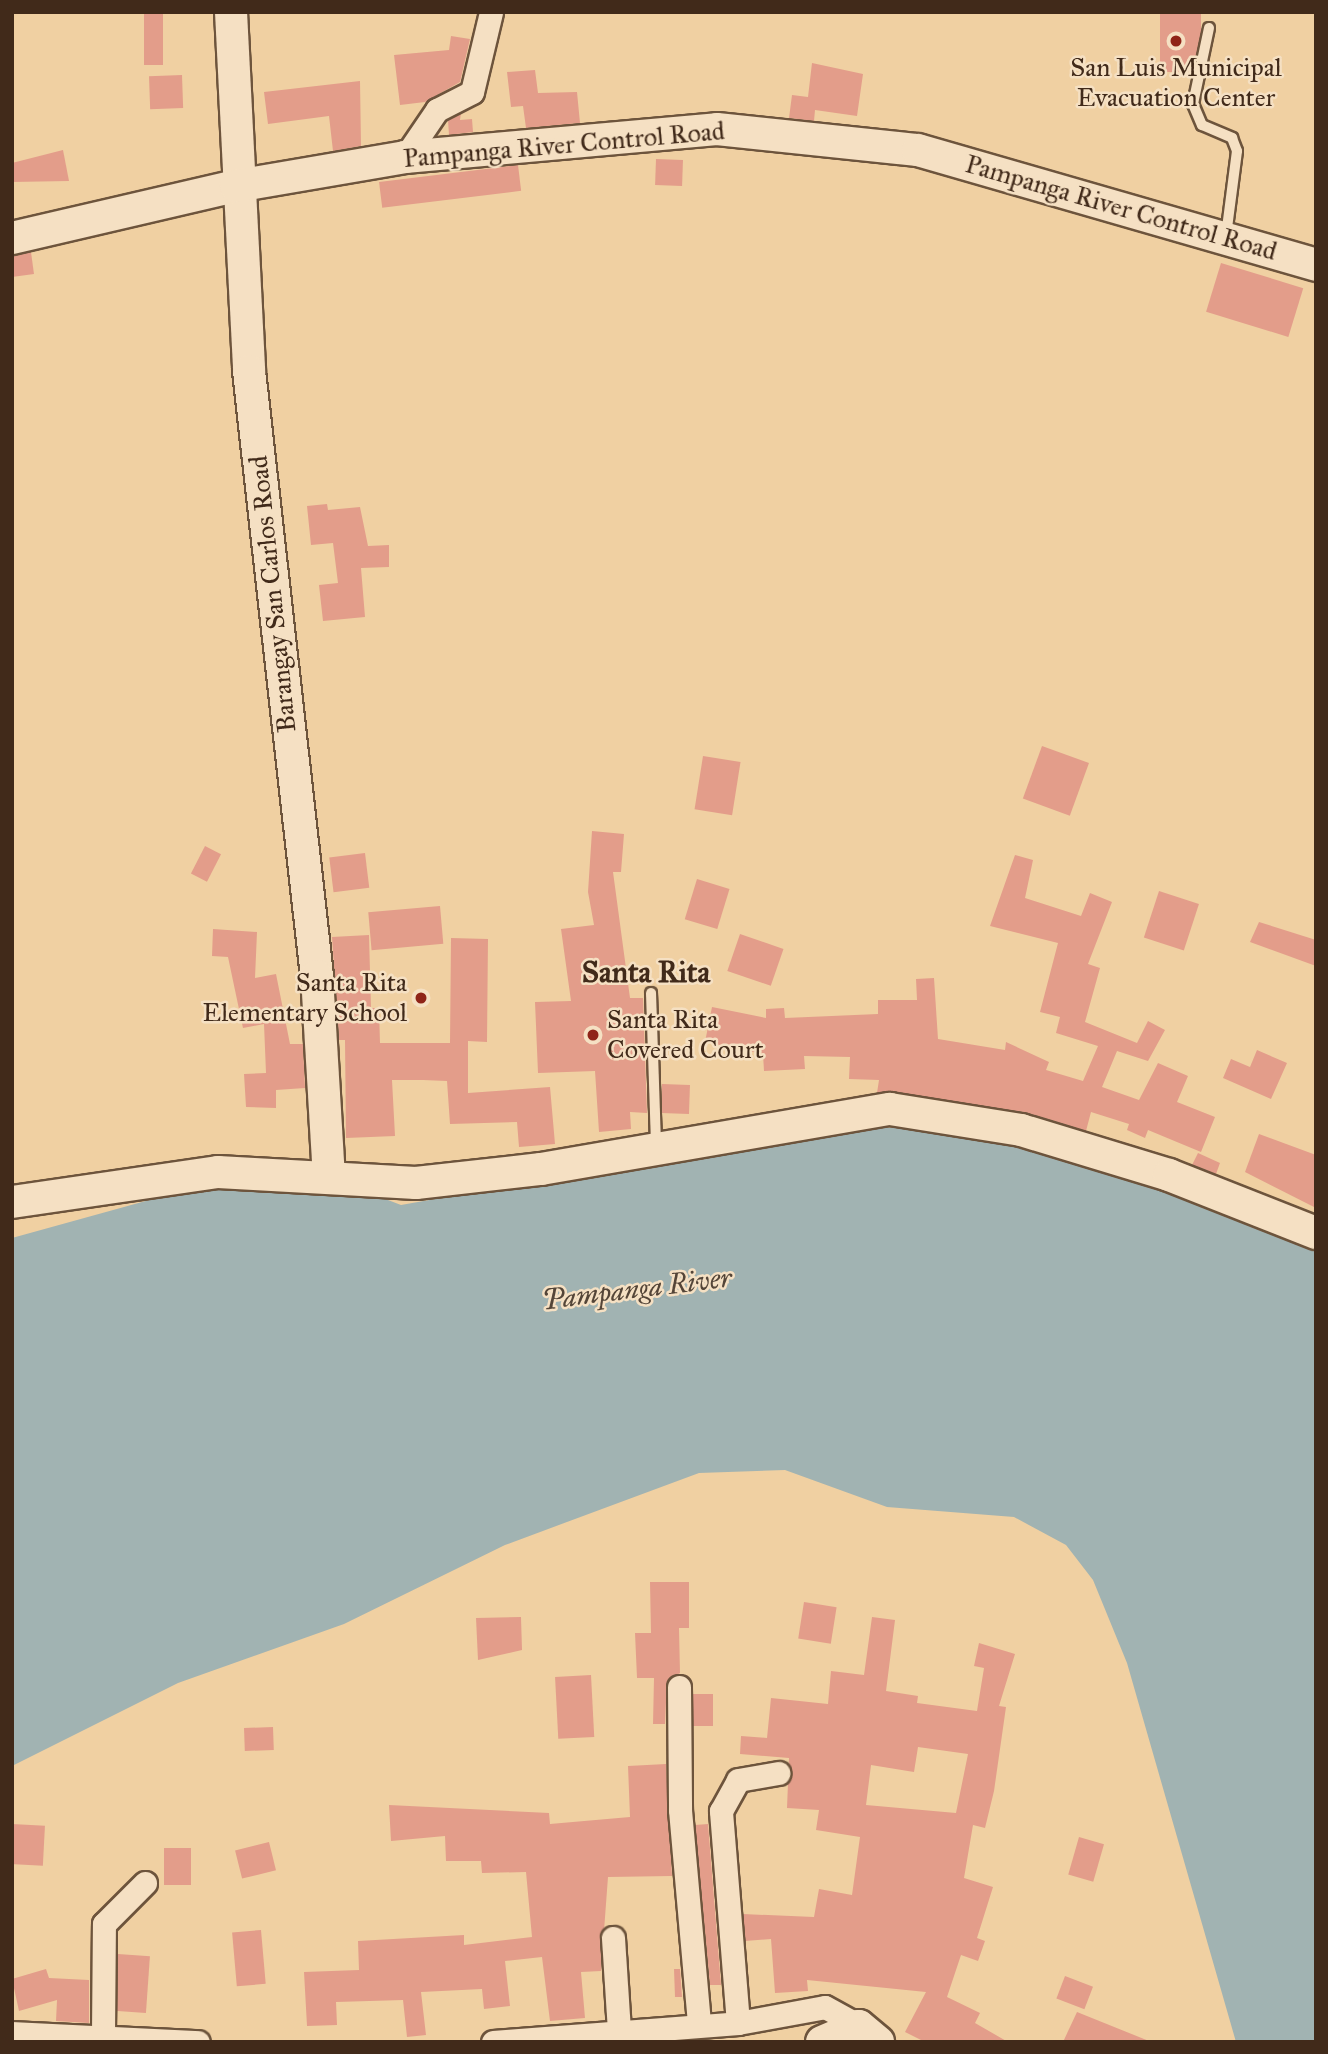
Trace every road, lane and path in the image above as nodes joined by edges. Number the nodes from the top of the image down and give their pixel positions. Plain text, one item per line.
1 (232, 12) edge
2 (491, 12) edge
3 (1209, 28) dead end
4 (405, 157) junction
5 (236, 186) junction
6 (1226, 236) junction
7 (12, 238) edge
8 (1316, 265) edge
9 (651, 993) dead end
10 (656, 1147) junction
11 (329, 1176) junction
12 (12, 1202) edge
13 (1316, 1233) edge
14 (679, 1687) dead end
15 (779, 1773) dead end
16 (145, 1883) dead end
17 (613, 1938) dead end
18 (738, 2023) junction
19 (699, 2025) junction
20 (619, 2030) junction
21 (12, 2033) edge
22 (103, 2033) junction
23 (869, 2034) edge
24 (198, 2042) edge
25 (493, 2042) edge
26 (822, 2042) edge

1 - 5 street, Barangay San Carlos Road
2 - 4 street
3 - 6 lane
4 - 5 street, Pampanga River Control Road
4 - 6 street, Pampanga River Control Road
5 - 7 street, Pampanga River Control Road
5 - 11 street, Barangay San Carlos Road
6 - 8 street, Pampanga River Control Road
9 - 10 lane
10 - 11 street
10 - 13 street
11 - 12 street
14 - 19 street
15 - 18 street
16 - 22 street
17 - 20 street
18 - 19 street
18 - 23 street
19 - 20 street
20 - 25 street
21 - 22 street
22 - 24 street
23 - 26 street

